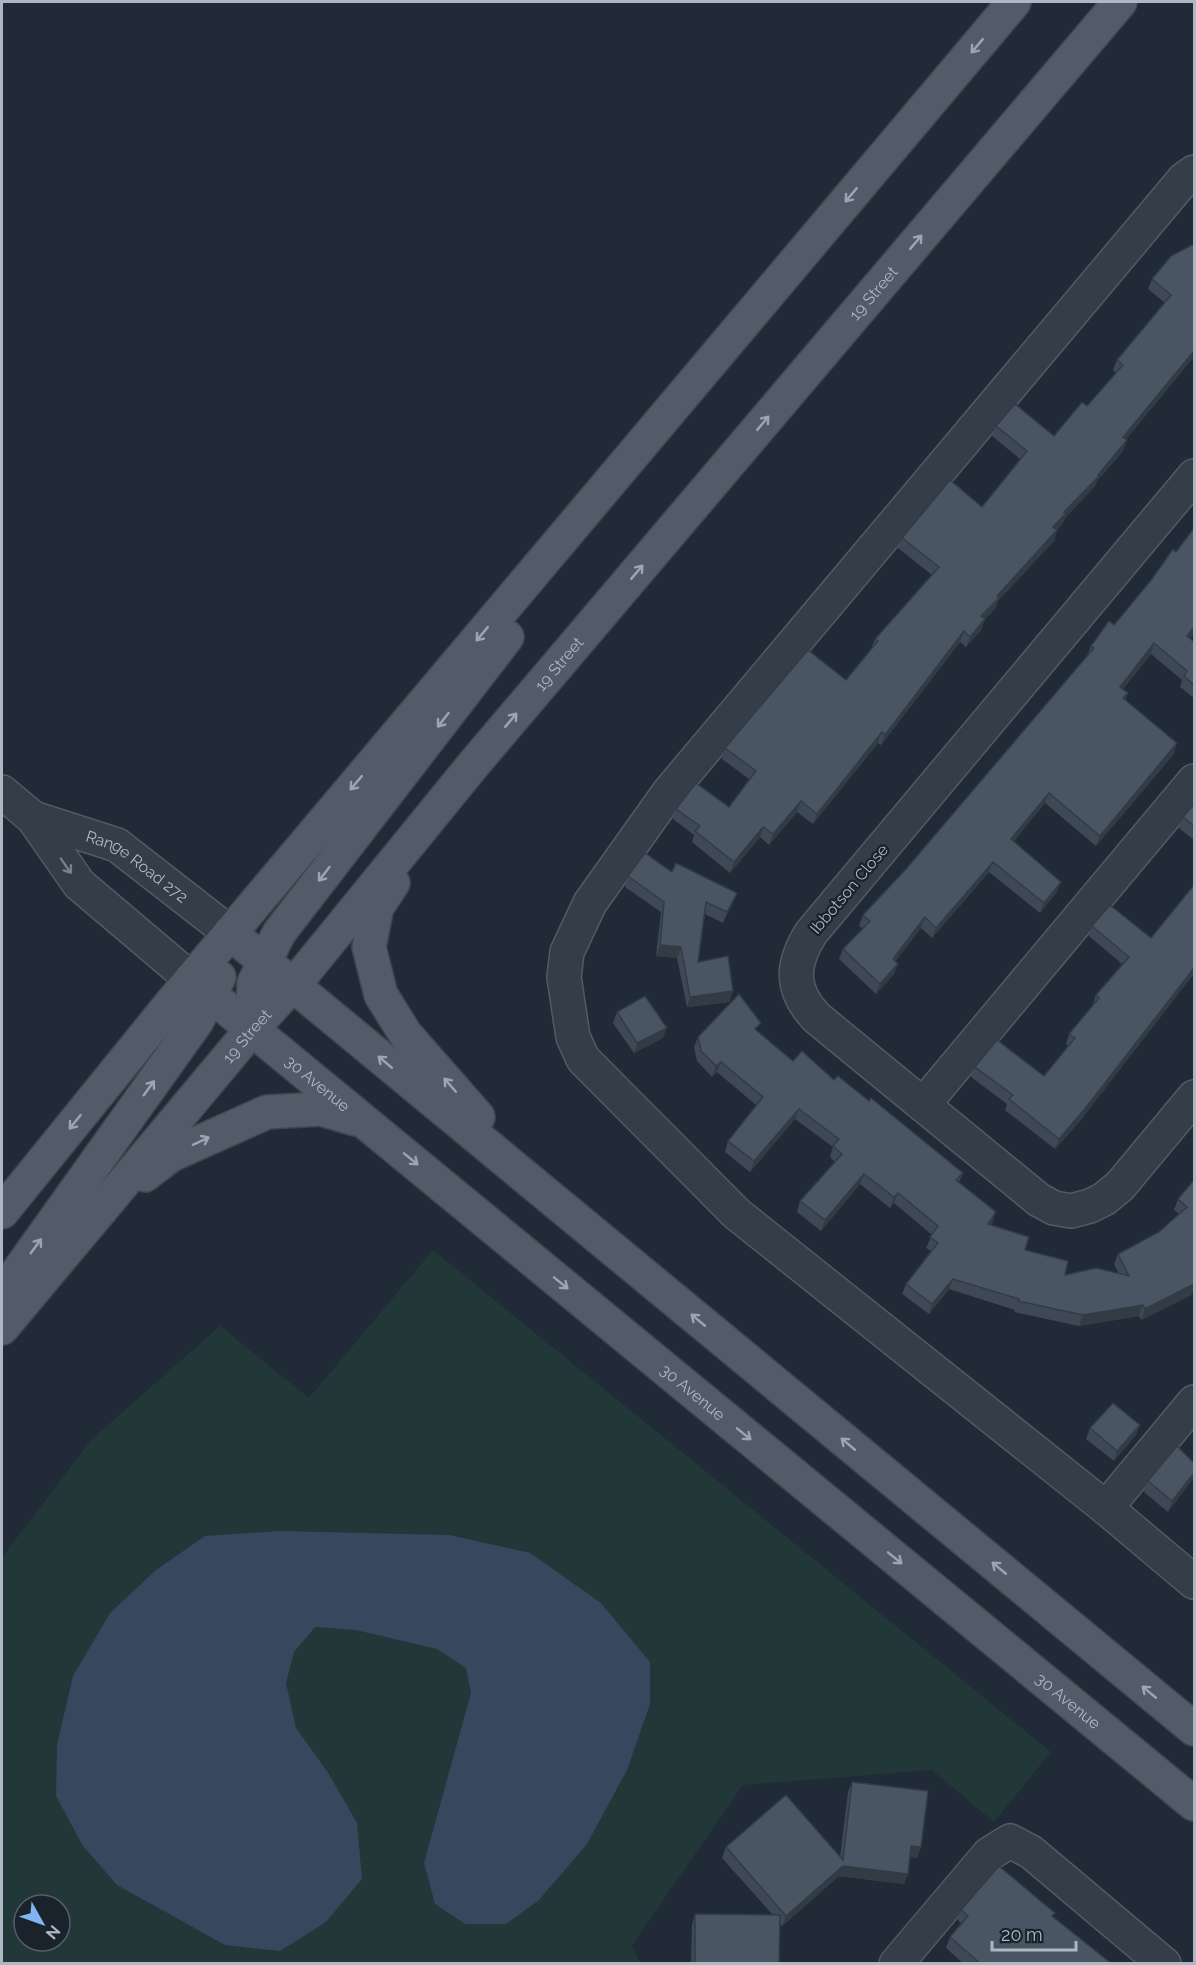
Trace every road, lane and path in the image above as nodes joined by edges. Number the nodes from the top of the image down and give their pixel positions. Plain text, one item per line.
1 (1014, 2) edge
2 (1120, 2) edge
3 (1194, 172) edge
4 (812, 241) junction
5 (1188, 496) edge
6 (473, 765) junction
7 (1194, 781) edge
8 (2, 792) edge
9 (33, 818) junction
10 (230, 933) junction
11 (264, 962) junction
12 (293, 985) junction
13 (201, 987) junction
14 (252, 1029) junction
15 (1194, 1097) edge
16 (923, 1105) junction
17 (365, 1122) junction
18 (544, 1192) junction
19 (101, 1209) junction
20 (2, 1212) edge
21 (2, 1294) edge
22 (2, 1328) edge
23 (1194, 1402) edge
24 (1106, 1508) junction
25 (1194, 1582) edge
26 (1194, 1729) edge
27 (1194, 1804) edge
28 (896, 1964) edge
29 (1164, 1964) edge

1 -> 4 main road
6 -> 2 main road, 19 Street
3 - 24 street
4 -> 10 main road
4 -> 11 main road
5 - 16 street, Ibbotson Close
6 - 12 main road, 19 Street
18 -> 6 main road
7 - 16 street
8 - 9 street, Range Road 272
9 - 10 street, Range Road 272
9 -> 13 street, Range Road 272
10 - 11 main road
10 - 13 main road
11 - 12 main road
11 - 14 main road
12 - 14 main road, 19 Street
18 -> 12 main road
13 - 14 main road, 30 Avenue
13 -> 20 main road
21 -> 13 main road
14 - 17 main road, 30 Avenue
14 - 19 main road, 19 Street
15 - 16 street, Ibbotson Close
19 -> 17 main road
17 -> 27 main road, 30 Avenue
26 -> 18 main road
19 - 22 main road, 19 Street
23 - 24 street
24 - 25 street
28 - 29 street

